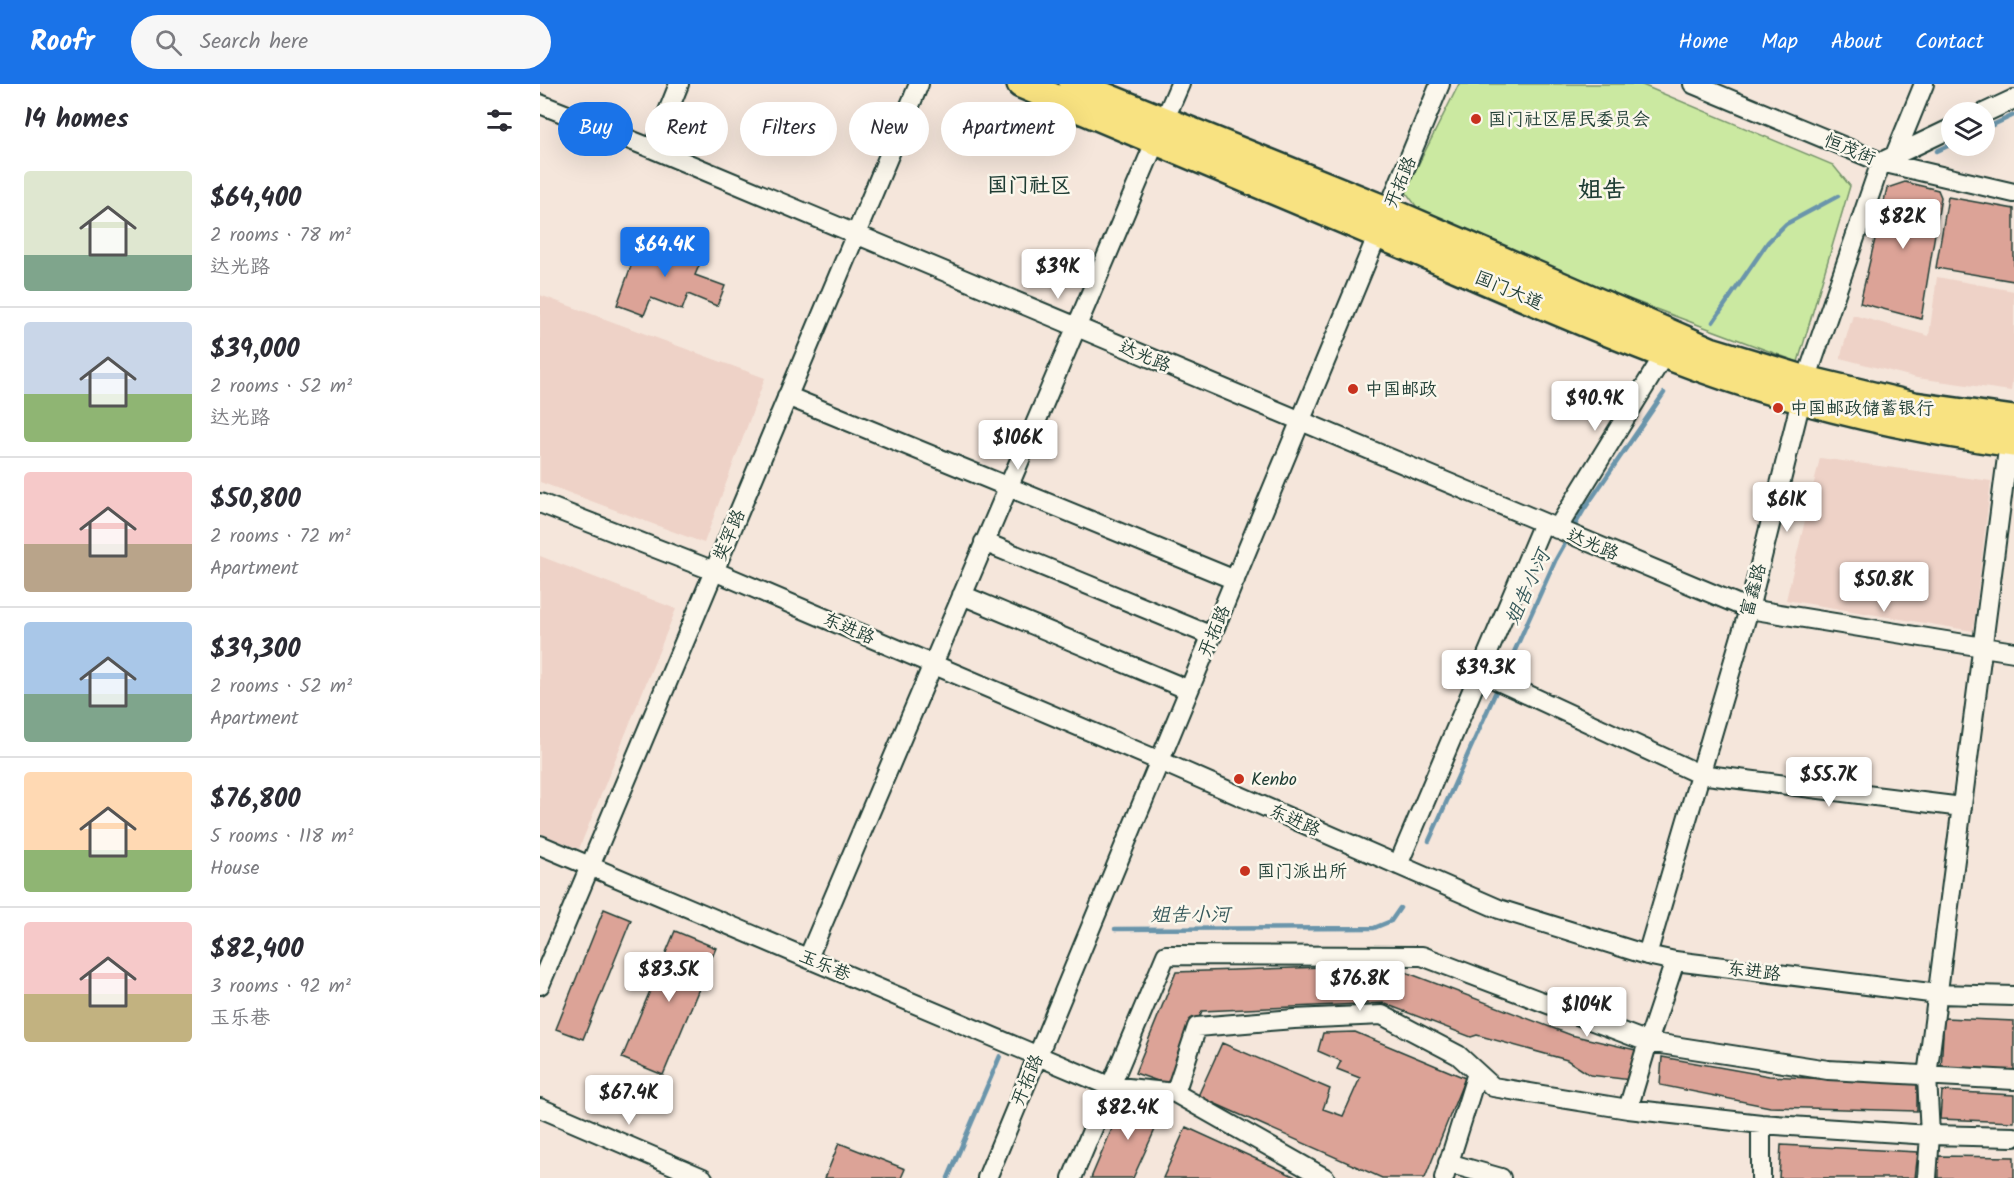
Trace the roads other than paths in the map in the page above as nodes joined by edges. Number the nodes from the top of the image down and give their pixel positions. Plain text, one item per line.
1 (679, 84) edge
2 (919, 84) edge
3 (1021, 84) edge
4 (1073, 84) edge
5 (1180, 84) edge
6 (1440, 84) edge
7 (1693, 84) edge
8 (1924, 84) edge
9 (2014, 99) edge
10 (672, 102) edge
11 (540, 104) edge
12 (1995, 108) edge
13 (1160, 131) junction
14 (1941, 133) edge
15 (645, 146) edge
16 (669, 156) edge
17 (1888, 159) junction
18 (2014, 193) edge
19 (1383, 222) junction
20 (855, 235) junction
21 (1076, 327) junction
22 (1664, 355) junction
23 (1804, 389) junction
24 (787, 396) junction
25 (1300, 422) junction
26 (2013, 426) edge
27 (1008, 486) junction
28 (540, 503) edge
29 (1554, 527) junction
30 (984, 542) junction
31 (714, 571) junction
32 (1235, 580) junction
33 (962, 595) junction
34 (1749, 609) junction
35 (1212, 636) junction
36 (1983, 647) junction
37 (2014, 652) edge
38 (932, 664) junction
39 (1485, 675) junction
40 (1189, 690) junction
41 (1160, 761) junction
42 (1699, 774) junction
43 (1962, 807) junction
44 (540, 845) edge
45 (1398, 865) junction
46 (590, 866) junction
47 (1647, 955) junction
48 (808, 958) junction
49 (1675, 961) junction
50 (540, 985) edge
51 (1938, 994) junction
52 (2014, 996) edge
53 (1648, 1042) junction
54 (1037, 1056) junction
55 (1477, 1073) junction
56 (1927, 1076) junction
57 (2014, 1080) edge
58 (1109, 1086) junction
59 (1174, 1093) junction
60 (540, 1108) edge
61 (1629, 1108) junction
62 (1761, 1124) junction
63 (1930, 1135) junction
64 (2014, 1137) edge
65 (1446, 1170) edge
66 (703, 1178) edge
67 (987, 1178) edge
68 (1072, 1178) edge
69 (1325, 1178) edge
70 (1501, 1178) edge
71 (1761, 1178) edge
72 (1927, 1178) edge

1 - 10 street
2 - 20 street, 奘罕路
3 - 13 highway, 国门大道
4 - 13 highway, 国门大道
5 - 13 street
6 - 19 street, 开拓路
7 - 17 street, 恒茂街
8 - 17 street, 富鑫路
9 - 12 street
11 - 15 street, 达光路
13 - 19 highway, 国门大道
13 - 21 street
14 - 17 street
16 - 20 street, 达光路
17 - 18 street, 恒茂街
17 - 23 street, 富鑫路
19 - 22 highway, 国门大道
19 - 23 highway, 国门大道
19 - 25 street, 开拓路
20 - 21 street, 达光路
20 - 24 street, 奘罕路
21 - 25 street, 达光路
21 - 27 street
22 - 23 highway, 国门大道
22 - 29 street
23 - 26 highway, 国门大道
23 - 34 street, 富鑫路
24 - 27 street
24 - 31 street, 奘罕路
25 - 29 street, 达光路
25 - 32 street, 开拓路
26 - 36 street
27 - 30 street
27 - 32 street
28 - 31 street, 东进路
29 - 34 street, 达光路
29 - 39 street
30 - 33 street
30 - 35 street
31 - 38 street, 东进路
31 - 46 street, 奘罕路
32 - 35 street, 开拓路
33 - 38 street
33 - 40 street
34 - 36 street, 达光路
34 - 42 street, 富鑫路
35 - 40 street, 开拓路
36 - 37 street, 达光路
36 - 43 street
38 - 41 street, 东进路
38 - 48 street
39 - 42 street
39 - 45 street
40 - 41 street, 开拓路
41 - 45 street, 东进路
41 - 54 street, 开拓路
42 - 43 street
42 - 47 street, 富鑫路
43 - 51 street
44 - 46 street, 玉乐巷
45 - 47 street, 东进路
46 - 48 street, 玉乐巷
46 - 50 street, 奘罕路
47 - 49 street, 东进路
48 - 54 street, 玉乐巷
49 - 51 street, 东进路
49 - 53 street
51 - 52 street, 东进路
51 - 56 street
53 - 56 street
53 - 58 street
53 - 61 street
54 - 58 street, 玉乐巷
54 - 67 street, 开拓路
55 - 59 street
55 - 61 street
55 - 65 street
56 - 57 street
56 - 63 street
58 - 59 street, 玉乐巷
58 - 68 street
59 - 69 street
60 - 66 street
61 - 62 street
62 - 63 street
62 - 71 street
63 - 64 street
63 - 72 street
65 - 70 street

